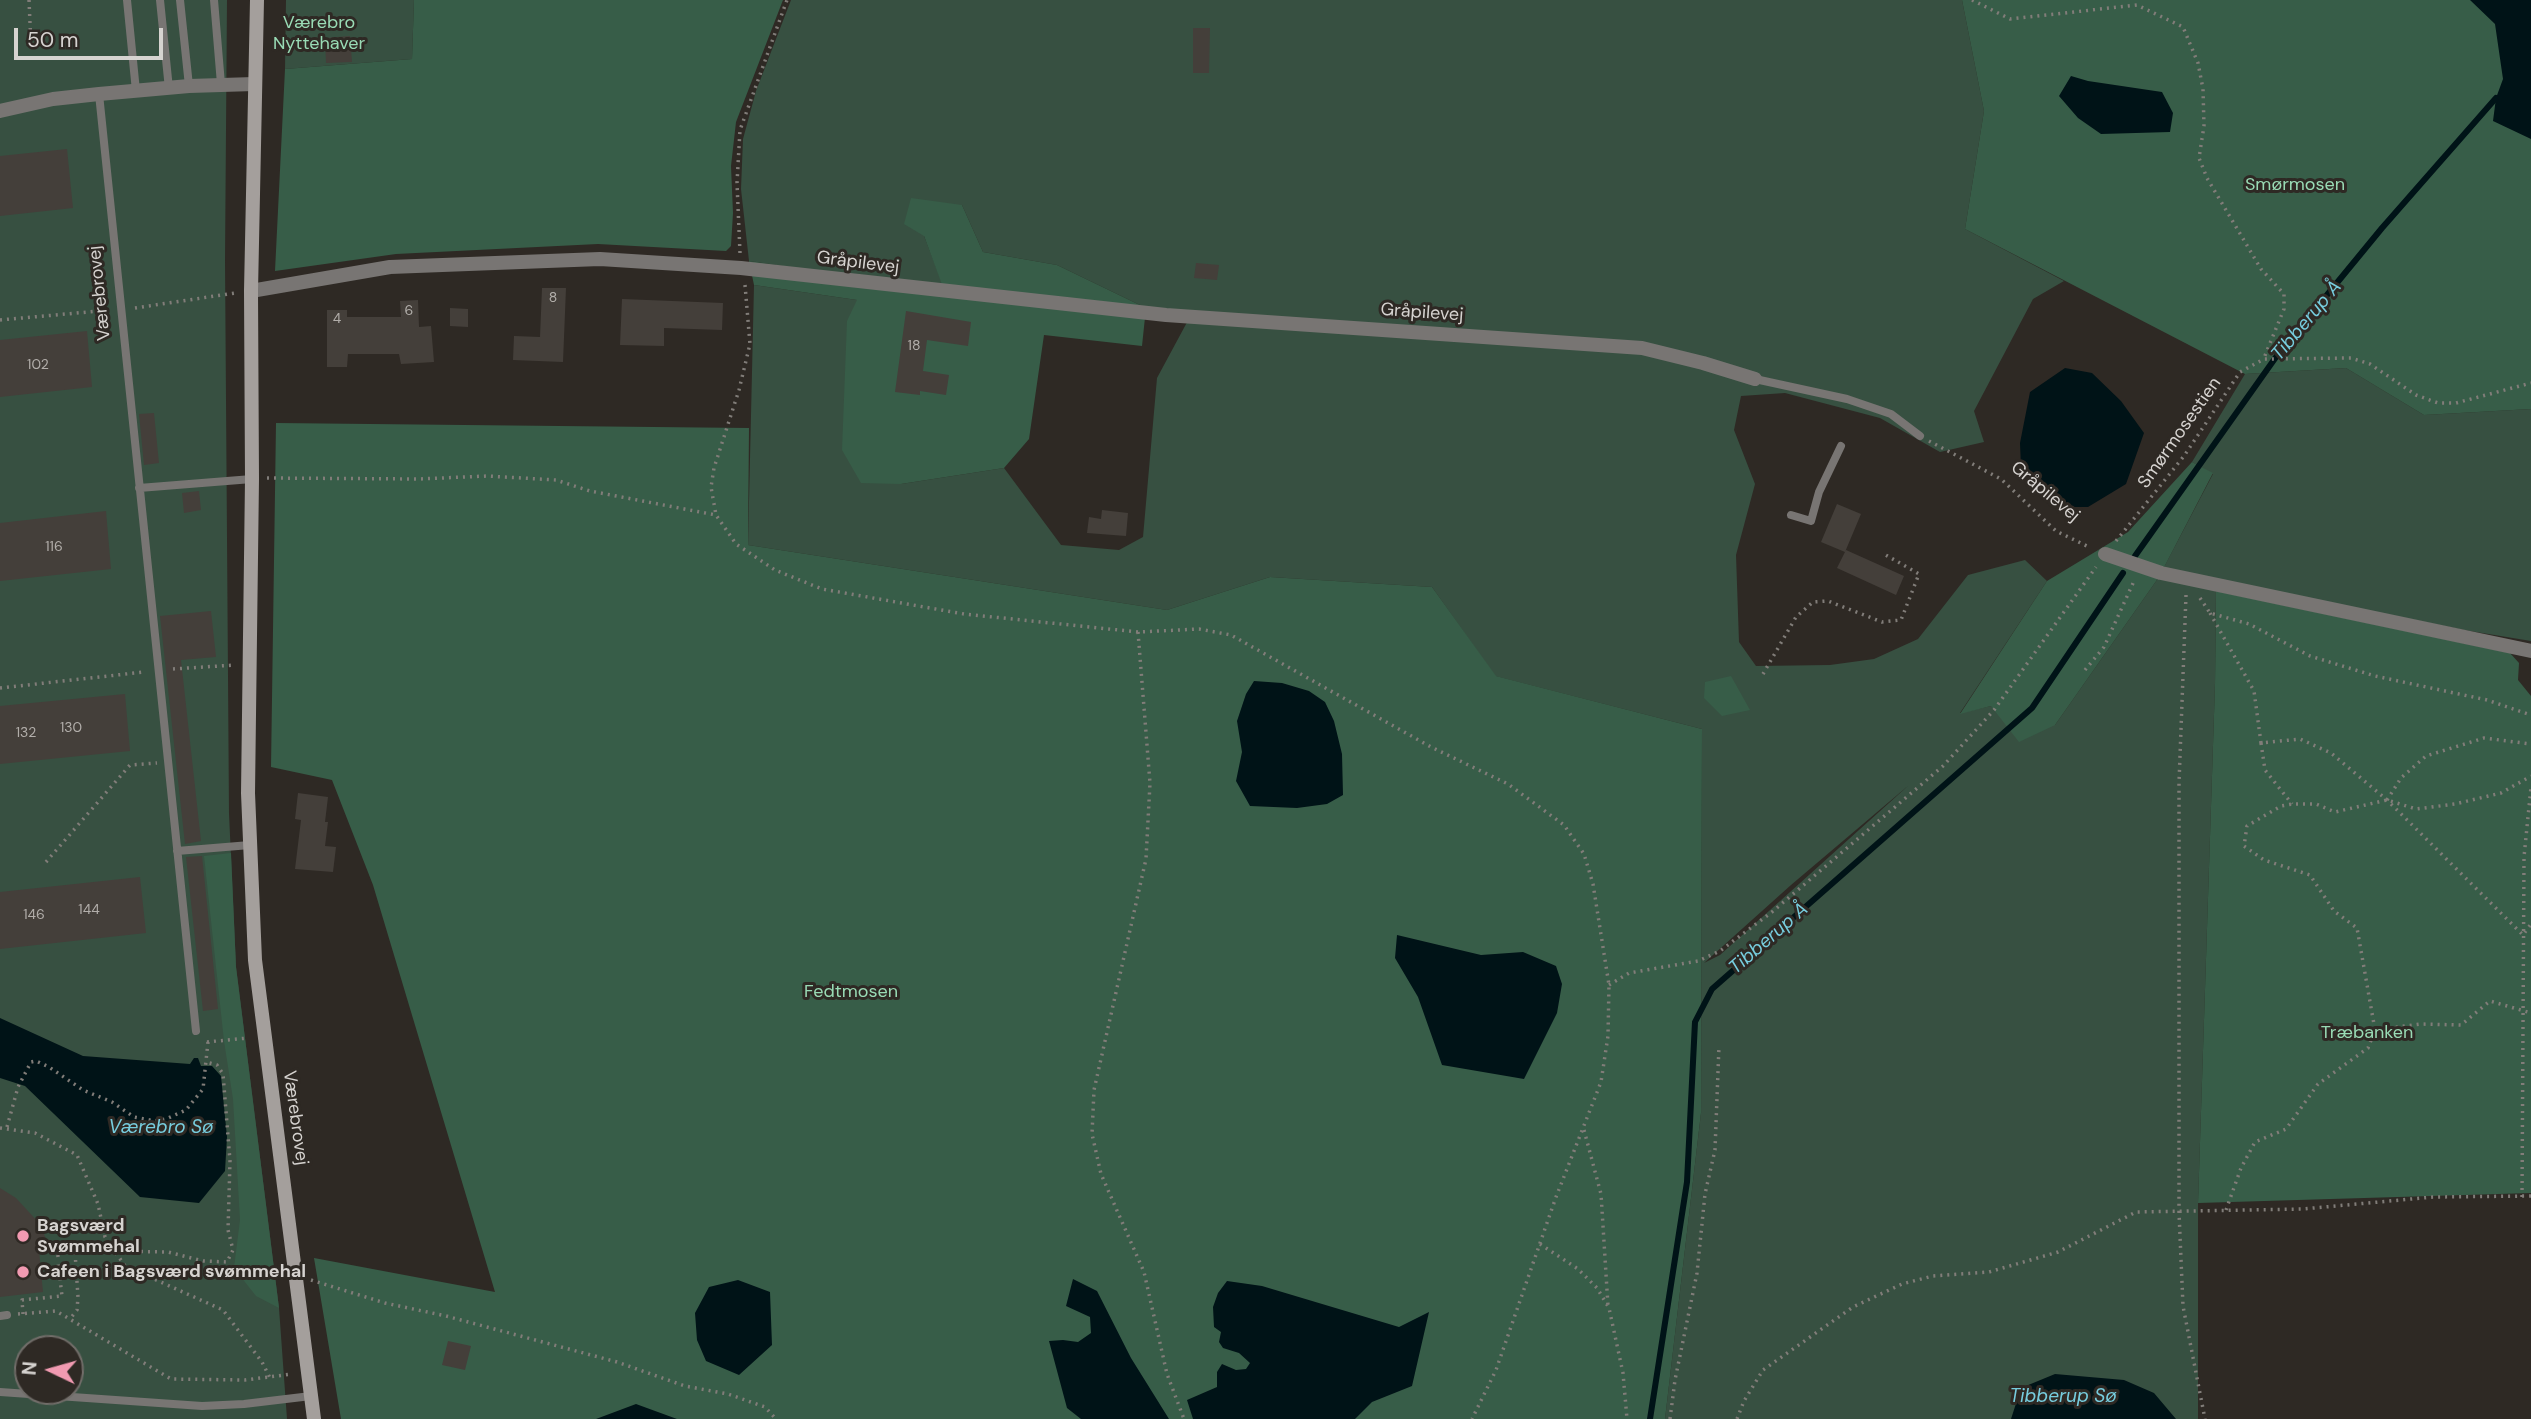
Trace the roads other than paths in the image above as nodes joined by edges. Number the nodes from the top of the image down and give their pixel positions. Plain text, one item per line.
1 (127, 0) edge
2 (160, 0) edge
3 (180, 0) edge
4 (215, 0) edge
5 (257, 0) edge
6 (221, 84) junction
7 (254, 84) junction
8 (189, 86) junction
9 (169, 89) junction
10 (136, 91) junction
11 (99, 94) junction
12 (0, 111) edge
13 (251, 291) junction
14 (1755, 379) joint
15 (1920, 436) road end
16 (1841, 446) dead end
17 (252, 479) junction
18 (139, 488) junction
19 (1791, 515) dead end
20 (2105, 554) road end
21 (2531, 650) edge
22 (250, 845) junction
23 (177, 851) junction
24 (196, 1031) road end
25 (0, 1392) edge
26 (311, 1396) junction
27 (314, 1419) edge

1 - 10 lane
2 - 9 lane
3 - 8 lane
4 - 6 lane
5 - 7 street, Værebrovej
6 - 7 street
6 - 8 street
7 - 13 street, Værebrovej
8 - 9 street
9 - 10 street
10 - 11 street
11 - 12 street
11 - 18 lane, Værebrovej
13 - 14 street, Gråpilevej
13 - 17 street, Værebrovej
14 - 15 lane, Gråpilevej
16 - 19 lane
17 - 18 lane
17 - 22 street, Værebrovej
18 - 23 lane, Værebrovej
20 - 21 street
22 - 23 lane
22 - 26 street, Værebrovej
23 - 24 lane, Værebrovej
25 - 26 lane
26 - 27 street, Værebrovej

